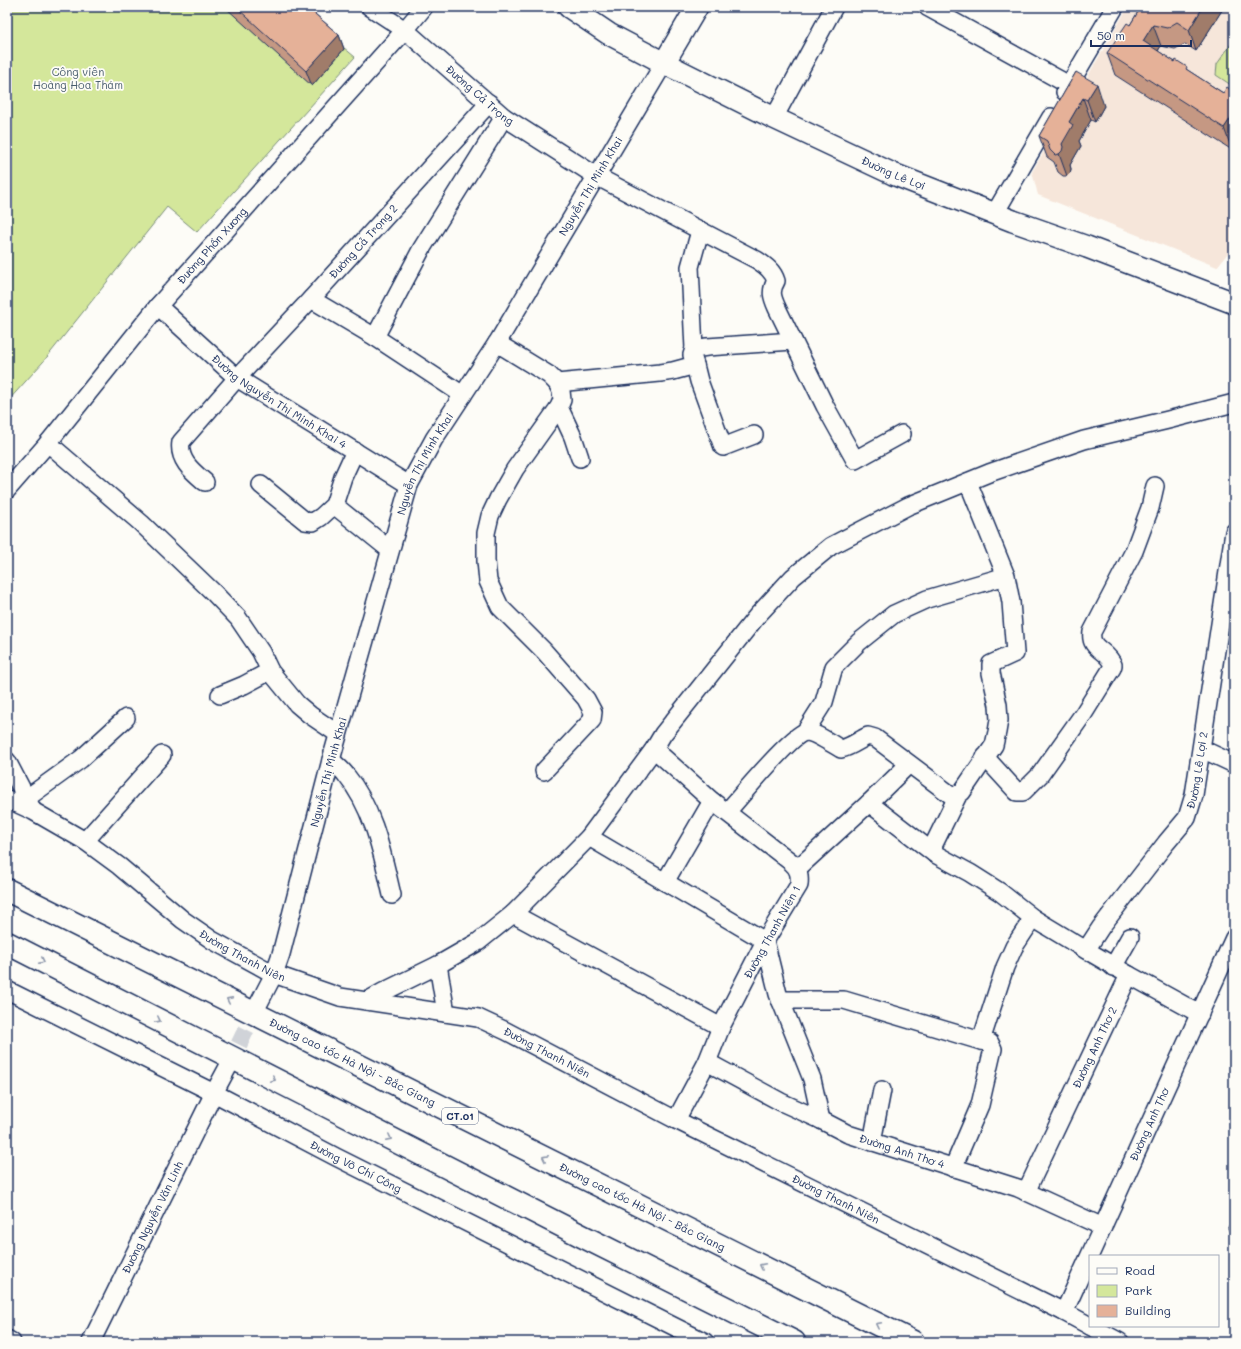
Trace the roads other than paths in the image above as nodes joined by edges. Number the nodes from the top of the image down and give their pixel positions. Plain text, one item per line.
1 (370, 7) edge
2 (424, 7) edge
3 (569, 7) edge
4 (697, 7) edge
5 (834, 7) edge
6 (927, 7) edge
7 (1115, 7) edge
8 (405, 30) junction
9 (664, 63) junction
10 (1070, 85) junction
11 (488, 103) junction
12 (504, 117) junction
13 (774, 118) junction
14 (596, 176) junction
15 (995, 213) junction
16 (700, 231) junction
17 (311, 299) junction
18 (1234, 303) edge
19 (158, 306) junction
20 (375, 337) junction
21 (793, 341) junction
22 (497, 343) junction
23 (694, 357) junction
24 (237, 378) junction
25 (557, 383) junction
26 (463, 395) junction
27 (1234, 403) edge
28 (559, 408) junction
29 (902, 434) dead end
30 (754, 435) dead end
31 (48, 443) junction
32 (355, 451) junction
33 (580, 458) dead end
34 (205, 482) dead end
35 (968, 482) junction
36 (261, 485) dead end
37 (409, 485) junction
38 (1155, 486) dead end
39 (7, 490) edge
40 (334, 505) junction
41 (1234, 532) edge
42 (390, 550) junction
43 (1006, 576) junction
44 (270, 671) junction
45 (220, 695) dead end
46 (126, 718) dead end
47 (805, 732) junction
48 (338, 734) junction
49 (654, 749) junction
50 (1202, 749) junction
51 (162, 755) dead end
52 (984, 757) junction
53 (331, 760) junction
54 (7, 761) edge
55 (910, 764) junction
56 (1234, 764) edge
57 (544, 770) dead end
58 (958, 795) junction
59 (7, 799) edge
60 (712, 801) junction
61 (869, 803) junction
62 (30, 805) junction
63 (727, 812) junction
64 (589, 837) junction
65 (85, 840) junction
66 (935, 854) junction
67 (798, 868) junction
68 (665, 882) junction
69 (7, 890) edge
70 (392, 895) dead end
71 (513, 914) junction
72 (1033, 918) junction
73 (1130, 937) dead end
74 (1234, 938) edge
75 (765, 941) junction
76 (7, 943) edge
77 (1086, 950) junction
78 (438, 965) junction
79 (1113, 967) junction
80 (274, 974) junction
81 (1129, 975) junction
82 (7, 990) edge
83 (780, 1000) junction
84 (368, 1001) junction
85 (258, 1005) tunnel mouth
86 (446, 1012) junction
87 (1200, 1014) junction
88 (721, 1028) junction
89 (981, 1041) junction
90 (707, 1062) junction
91 (228, 1067) tunnel mouth
92 (882, 1090) dead end
93 (214, 1093) junction
94 (676, 1120) junction
95 (821, 1120) junction
96 (872, 1142) junction
97 (953, 1168) junction
98 (1026, 1192) junction
99 (1103, 1227) junction
100 (1090, 1255) edge
101 (1089, 1258) edge
102 (1064, 1312) junction
103 (1089, 1325) edge
104 (1092, 1327) edge
105 (7, 1339) edge
106 (12, 1342) edge
107 (91, 1342) edge
108 (705, 1342) edge
109 (794, 1342) edge
110 (913, 1342) edge
111 (1120, 1342) edge

1 - 8 street, Đường Cả Trọng
2 - 8 street, Đường Phồn Xương
3 - 9 main road, Đường Lê Lợi
4 - 9 main road, Nguyễn Thị Minh Khai
5 - 13 street
6 - 10 street
7 - 10 street
8 - 11 street, Đường Cả Trọng
8 - 19 street, Đường Phồn Xương
9 - 13 main road, Đường Lê Lợi
9 - 14 street, Nguyễn Thị Minh Khai
10 - 15 street
11 - 12 street, Đường Cả Trọng
11 - 17 street, Đường Cả Trọng 2
12 - 14 street, Đường Cả Trọng
12 - 20 street
13 - 15 main road, Đường Lê Lợi
14 - 16 street, Đường Cả Trọng
14 - 22 street, Nguyễn Thị Minh Khai
15 - 18 main road, Đường Lê Lợi
16 - 21 street, Đường Cả Trọng
16 - 23 street
17 - 20 street
17 - 24 street, Đường Cả Trọng 2
19 - 24 street, Đường Nguyễn Thị Minh Khai 4
19 - 31 street, Đường Phồn Xương
20 - 26 street
21 - 23 street
21 - 29 street
22 - 25 street
22 - 26 street, Nguyễn Thị Minh Khai
23 - 25 street
23 - 30 street
24 - 32 street, Đường Nguyễn Thị Minh Khai 4
24 - 34 street, Đường Cả Trọng 2
25 - 28 street
26 - 37 street, Nguyễn Thị Minh Khai
27 - 35 street
28 - 33 street
28 - 57 street
31 - 39 street, Đường Phồn Xương
31 - 44 street
32 - 37 street, Đường Nguyễn Thị Minh Khai 4
32 - 40 street
35 - 43 street
35 - 49 street
36 - 40 street
37 - 42 street, Nguyễn Thị Minh Khai
38 - 52 street
40 - 42 street
41 - 50 street, Đường Lê Lợi 2
42 - 48 street, Nguyễn Thị Minh Khai
43 - 47 street
43 - 52 street
44 - 45 street
44 - 48 street
46 - 62 street
47 - 55 street
47 - 63 street
48 - 53 street, Nguyễn Thị Minh Khai
49 - 60 street, Đường Thanh Niên 1
49 - 64 street
50 - 56 street
50 - 77 street, Đường Lê Lợi 2
51 - 65 street
52 - 58 street
53 - 70 street
53 - 80 street, Nguyễn Thị Minh Khai
54 - 62 street
55 - 58 street
55 - 61 street
58 - 66 street
59 - 62 street, Đường Thanh Niên
60 - 63 street, Đường Thanh Niên 1
60 - 68 street
61 - 66 street
61 - 67 street
62 - 65 street, Đường Thanh Niên
63 - 67 street, Đường Thanh Niên 1
64 - 68 street
64 - 71 street
65 - 80 street, Đường Thanh Niên
66 - 72 street
67 - 75 street, Đường Thanh Niên 1
68 - 75 street
110 -> 69 highway, Đường cao tốc Hà Nội - Bắc Giang / CT.01
71 - 78 street
71 - 88 street
72 - 77 street
72 - 89 street
73 - 79 street
74 - 87 street, Đường Anh Thơ
75 - 83 street
75 - 88 street, Đường Thanh Niên 1
76 -> 109 highway
77 - 79 street
78 - 84 street
78 - 86 street
79 - 81 street
80 - 84 street, Đường Thanh Niên
80 - 85 street, Nguyễn Thị Minh Khai
81 - 87 street
81 - 98 street, Đường Anh Thơ 2
82 - 93 street, Đường Võ Chí Công
83 - 89 street
83 - 95 street
84 - 86 street, Đường Thanh Niên
86 - 94 street, Đường Thanh Niên
87 - 99 street, Đường Anh Thơ
88 - 90 street, Đường Thanh Niên 1
89 - 97 street
90 - 94 street, Đường Thanh Niên 1
90 - 95 street, Đường Anh Thơ 4
91 - 93 street, Đường Nguyễn Văn Linh
92 - 96 street
93 - 107 street, Đường Nguyễn Văn Linh
93 - 108 street, Đường Võ Chí Công
94 - 102 street, Đường Thanh Niên
95 - 96 street, Đường Anh Thơ 4
96 - 97 street, Đường Anh Thơ 4
97 - 98 street, Đường Anh Thơ 4
98 - 99 street, Đường Anh Thơ 4
99 - 100 street, Đường Anh Thơ
101 - 102 street, Đường Anh Thơ
102 - 103 street, Đường Thanh Niên
104 - 111 street, Đường Thanh Niên
105 - 106 street

